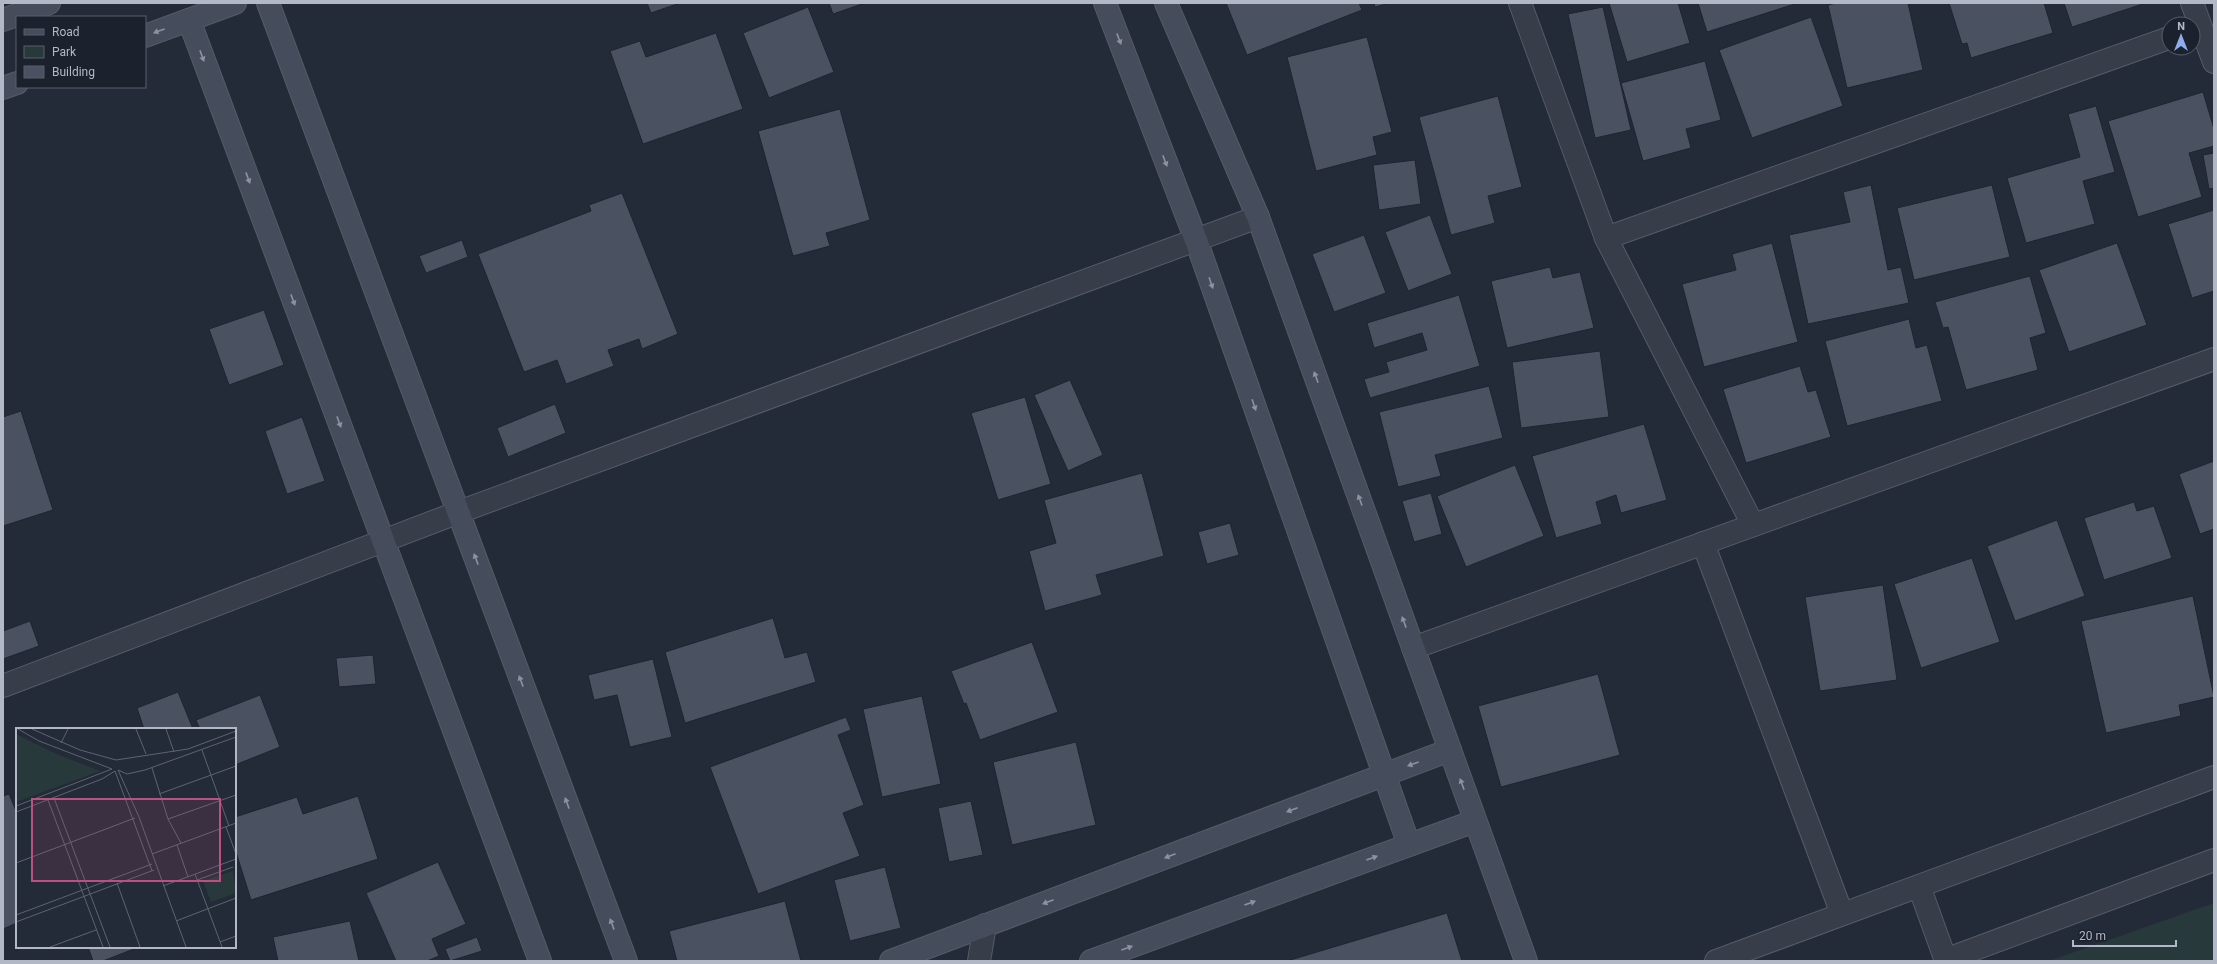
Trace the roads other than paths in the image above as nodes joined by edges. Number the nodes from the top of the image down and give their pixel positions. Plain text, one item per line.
1 (49, 3) edge
2 (235, 3) edge
3 (268, 3) edge
4 (1105, 3) edge
5 (1166, 3) edge
6 (1520, 3) edge
7 (2192, 3) edge
8 (3, 20) edge
9 (189, 20) junction
10 (2203, 26) edge
11 (146, 36) edge
12 (2161, 41) edge
13 (2214, 62) edge
14 (16, 83) edge
15 (3, 88) edge
16 (1258, 217) junction
17 (1606, 238) junction
18 (1196, 240) junction
19 (2214, 359) edge
20 (459, 512) junction
21 (1753, 525) junction
22 (383, 541) junction
23 (1703, 543) junction
24 (1413, 648) junction
25 (3, 686) edge
26 (1450, 750) junction
27 (1384, 775) junction
28 (2214, 777) edge
29 (1475, 820) junction
30 (1409, 845) junction
31 (2214, 860) edge
32 (1919, 886) junction
33 (1842, 914) junction
34 (985, 925) junction
35 (1945, 960) edge
36 (540, 961) edge
37 (626, 961) edge
38 (891, 961) edge
39 (978, 961) edge
40 (1091, 961) edge
41 (1526, 961) edge
42 (1716, 961) edge

1 - 8 street
2 - 9 street
3 - 20 street
4 -> 18 street
5 - 16 street
6 - 17 street
7 - 10 street
9 -> 11 street
9 -> 22 street
10 - 13 street
12 - 17 street
14 - 15 street
16 - 18 street
24 -> 16 street
17 - 21 street
18 - 20 street
18 -> 27 street
19 - 21 street
20 - 22 street
37 -> 20 street
21 - 23 street
22 - 25 street
22 - 36 street
23 - 24 street
23 - 33 street
24 - 26 street
26 -> 27 street
29 -> 26 street
27 - 30 street
27 -> 34 street
28 - 32 street
29 - 30 street
29 - 41 street
40 -> 30 street
31 - 35 street
32 - 33 street
32 - 35 street
33 - 42 street
34 - 38 street
34 - 39 street

